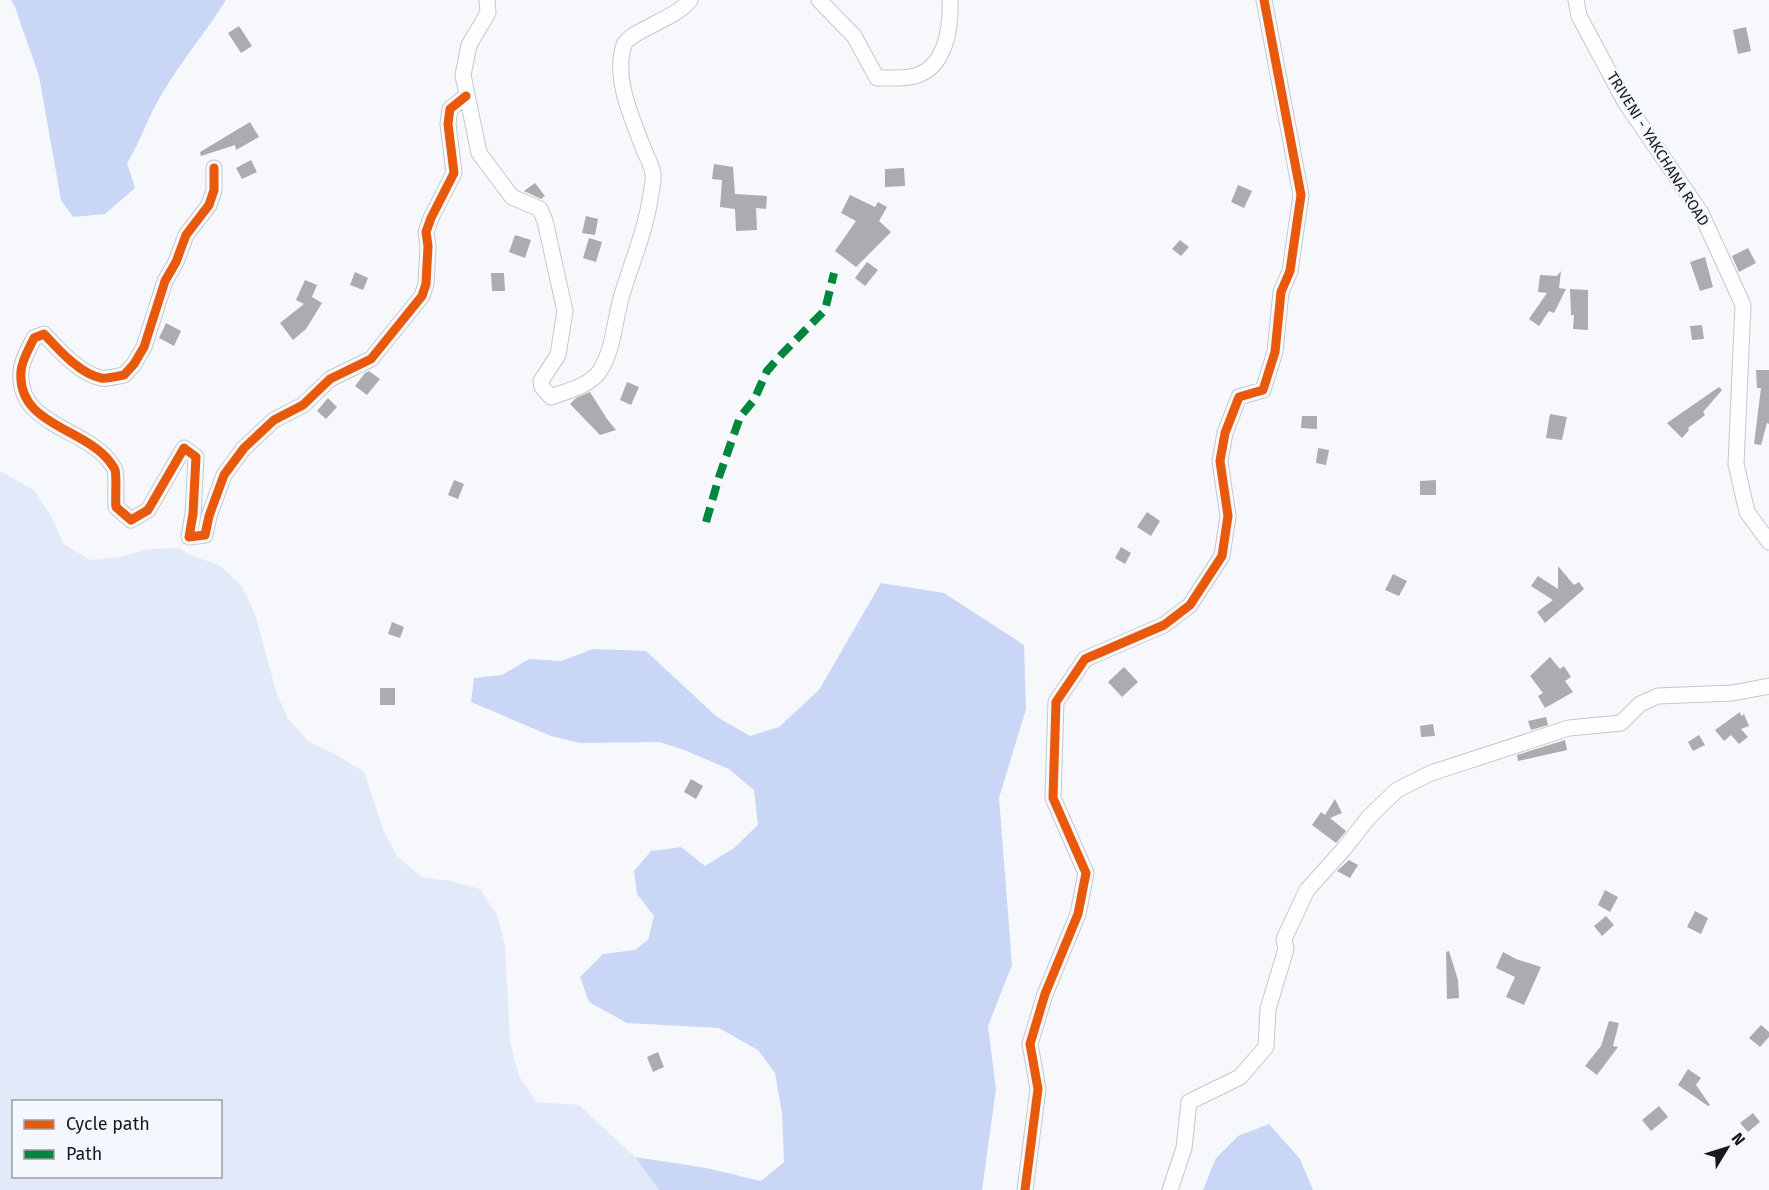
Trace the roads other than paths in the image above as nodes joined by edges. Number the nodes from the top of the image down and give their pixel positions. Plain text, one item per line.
1 (487, 0) edge
2 (690, 0) edge
3 (819, 0) edge
4 (950, 0) edge
5 (1264, 0) edge
6 (1576, 0) edge
7 (466, 96) junction
8 (214, 168) dead end
9 (1769, 542) edge
10 (1769, 686) edge
11 (1025, 1190) edge
12 (1170, 1190) edge

1 - 7 street
2 - 7 street
3 - 4 street
5 - 11 street
6 - 9 street, TRIVENI - YAKCHANA ROAD
7 - 8 street
10 - 12 street

